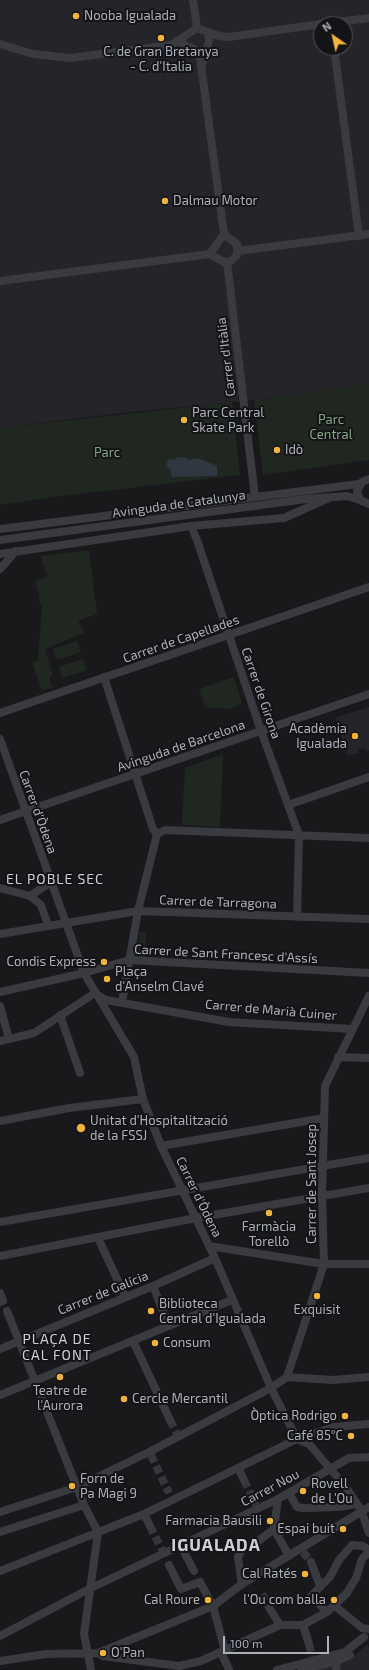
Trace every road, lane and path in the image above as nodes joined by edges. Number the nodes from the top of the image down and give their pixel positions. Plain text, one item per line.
1 (193, 0) edge
2 (369, 18) edge
3 (353, 20) edge
4 (313, 25) edge
5 (197, 28) junction
6 (208, 32) junction
7 (177, 42) junction
8 (0, 44) edge
9 (335, 56) edge
10 (202, 67) junction
11 (224, 234) junction
12 (369, 234) edge
13 (359, 236) junction
14 (238, 252) junction
15 (210, 254) junction
16 (227, 262) junction
17 (0, 281) edge
18 (369, 479) edge
19 (359, 484) junction
20 (332, 496) junction
21 (256, 497) junction
22 (360, 500) junction
23 (369, 504) edge
24 (191, 526) junction
25 (0, 529) edge
26 (0, 540) edge
27 (16, 551) junction
28 (0, 554) edge
29 (0, 569) edge
30 (369, 587) edge
31 (229, 635) junction
32 (104, 678) junction
33 (369, 694) edge
34 (0, 713) edge
35 (261, 731) junction
36 (0, 739) edge
37 (136, 774) junction
38 (369, 777) edge
39 (288, 805) junction
40 (25, 812) junction
41 (0, 820) edge
42 (157, 834) junction
43 (299, 835) junction
44 (369, 838) edge
45 (51, 882) junction
46 (0, 888) edge
47 (30, 896) junction
48 (138, 911) junction
49 (297, 917) junction
50 (369, 919) edge
51 (66, 922) junction
52 (48, 926) junction
53 (0, 934) edge
54 (129, 960) junction
55 (84, 973) junction
56 (369, 973) edge
57 (0, 992) edge
58 (95, 993) junction
59 (369, 996) edge
60 (122, 1002) junction
61 (0, 1006) edge
62 (60, 1015) junction
63 (352, 1029) junction
64 (9, 1038) junction
65 (0, 1041) edge
66 (338, 1057) junction
67 (369, 1058) edge
68 (80, 1073) dead end
69 (143, 1099) junction
70 (324, 1118) junction
71 (0, 1121) edge
72 (161, 1146) junction
73 (369, 1158) edge
74 (324, 1165) junction
75 (369, 1188) edge
76 (181, 1190) junction
77 (322, 1195) junction
78 (196, 1218) junction
79 (0, 1222) edge
80 (98, 1238) junction
81 (209, 1246) junction
82 (0, 1256) edge
83 (214, 1258) junction
84 (324, 1264) junction
85 (369, 1264) edge
86 (153, 1286) junction
87 (125, 1296) junction
88 (232, 1300) junction
89 (7, 1311) dead end
90 (169, 1326) junction
91 (18, 1340) junction
92 (133, 1342) junction
93 (0, 1349) edge
94 (287, 1377) junction
95 (369, 1377) edge
96 (36, 1381) junction
97 (271, 1388) junction
98 (0, 1395) edge
99 (170, 1420) tunnel mouth
100 (369, 1424) edge
101 (297, 1439) junction
102 (369, 1457) edge
103 (238, 1468) junction
104 (331, 1468) junction
105 (244, 1480) tunnel mouth
106 (77, 1487) junction
107 (289, 1493) junction
108 (278, 1499) junction
109 (84, 1505) junction
110 (358, 1507) junction
111 (369, 1507) edge
112 (0, 1512) edge
113 (144, 1514) junction
114 (150, 1526) tunnel mouth
115 (274, 1529) junction
116 (0, 1532) edge
117 (98, 1532) junction
118 (369, 1533) edge
119 (182, 1549) junction
120 (369, 1551) edge
121 (289, 1556) junction
122 (311, 1562) tunnel mouth
123 (169, 1565) dead end
124 (0, 1571) edge
125 (194, 1571) dead end
126 (242, 1584) junction
127 (320, 1586) junction
128 (89, 1589) junction
129 (213, 1606) junction
130 (334, 1606) junction
131 (270, 1609) tunnel mouth
132 (327, 1612) junction
133 (280, 1625) junction
134 (303, 1626) junction
135 (367, 1632) edge
136 (0, 1636) edge
137 (309, 1644) tunnel mouth
138 (88, 1652) junction
139 (223, 1652) junction
140 (98, 1653) junction
141 (0, 1661) edge
142 (337, 1661) junction
143 (229, 1669) dead end
144 (91, 1670) edge
145 (277, 1670) edge
146 (302, 1670) edge
147 (336, 1670) edge

1 - 5 street
2 - 3 street
4 - 6 street
5 - 6 street
5 - 7 street
6 - 10 street
7 - 8 street
7 - 10 street
9 - 13 street
10 - 11 street
11 - 14 street
11 - 15 street
12 - 13 street
13 - 14 street
14 - 16 street
15 - 16 street
15 - 17 street
16 - 21 street, Carrer d'Itàlia
18 - 19 street, Avinguda de Catalunya
19 - 21 street, Avinguda de Catalunya
19 - 22 street
20 - 22 street, Avinguda de Catalunya
20 - 24 street
20 - 26 street, Avinguda de Catalunya
21 - 25 street, Avinguda de Catalunya
22 - 23 street, Avinguda de Catalunya
24 - 27 street
24 - 31 street, Carrer de Girona
27 - 28 street
27 - 29 street
30 - 31 street, Carrer de Capellades
31 - 32 street, Carrer de Capellades
31 - 35 street, Carrer de Girona
32 - 34 street, Carrer de Capellades
32 - 37 street
33 - 35 street, Avinguda de Barcelona
35 - 37 street, Avinguda de Barcelona
35 - 39 street, Carrer de Girona
36 - 40 street, Carrer d'Òdena
37 - 40 street, Avinguda de Barcelona
37 - 42 street
38 - 39 street
39 - 43 street, Carrer de Girona
40 - 41 street, Avinguda de Barcelona
40 - 45 street, Carrer d'Òdena
42 - 43 street
42 - 48 street
43 - 44 street
43 - 49 street, Carrer de Girona
45 - 47 street
45 - 51 street, Carrer d'Òdena
46 - 47 street
47 - 52 street
48 - 49 street, Carrer de Tarragona
48 - 51 street, Carrer de Tarragona
48 - 54 street
49 - 50 street, Carrer de Tarragona
51 - 52 street, Carrer de Tarragona
51 - 55 street, Carrer d'Òdena
52 - 53 street, Carrer de Tarragona
54 - 55 street, Carrer de Sant Francesc d'Assís
54 - 56 street, Carrer de Sant Francesc d'Assís
54 - 60 street
55 - 57 street, Carrer de Sant Francesc d'Assís
55 - 58 street, Carrer d'Òdena
58 - 60 street, Carrer de Marià Cuiner
58 - 62 street
58 - 69 street, Carrer d'Òdena
59 - 63 street, Carrer de Sant Josep
60 - 63 street, Carrer de Marià Cuiner
61 - 64 street
62 - 64 street
62 - 68 street
63 - 66 street, Carrer de Sant Josep
64 - 65 street
66 - 67 street
66 - 70 street, Carrer de Sant Josep
69 - 71 street
69 - 72 street, Carrer d'Òdena
70 - 72 street
70 - 74 street, Carrer de Sant Josep
72 - 76 street, Carrer d'Òdena
73 - 74 street
74 - 76 street
74 - 77 street, Carrer de Sant Josep
75 - 77 street
76 - 78 street, Carrer d'Òdena
76 - 79 street
77 - 78 street
77 - 84 street, Carrer de Sant Josep
78 - 80 street
78 - 81 street, Carrer d'Òdena
80 - 82 street
80 - 87 street
81 - 83 street, Carrer d'Òdena
81 - 84 street
83 - 86 street, Carrer de Galícia
83 - 88 street, Carrer d'Òdena
84 - 85 street
84 - 94 street, Carrer de Sant Josep
86 - 87 street, Carrer de Galícia
86 - 90 street
87 - 91 street, Carrer de Galícia
88 - 90 street
88 - 97 street, Carrer d'Òdena
89 - 91 street
90 - 92 street
91 - 93 street, Carrer de Galícia
91 - 96 street
92 - 96 street
92 - 99 street
94 - 95 street
94 - 97 street
96 - 98 street
96 - 106 street
97 - 101 street, Carrer d'Òdena
97 - 106 street
100 - 101 street
101 - 103 street
101 - 104 street
102 - 104 street, Carrer Nou
103 - 105 street
103 - 113 street
104 - 107 street, Carrer Nou
104 - 110 street
106 - 109 street
106 - 112 street
107 - 108 street, Carrer Nou
107 - 110 street
108 - 115 street
108 - 119 street, Carrer Nou
109 - 116 street
109 - 117 street
110 - 111 street
110 - 118 street
110 - 121 street
113 - 114 street
113 - 117 street
115 - 121 street
115 - 126 street
117 - 124 street
117 - 128 street
119 - 125 street
119 - 128 street, Carrer Nou
120 - 127 street
120 - 130 street
121 - 126 street
122 - 127 street
123 - 129 street
126 - 129 street
127 - 132 street
128 - 136 street, Carrer Nou
128 - 138 street
129 - 139 street
129 - 140 street
130 - 132 street
130 - 135 street
131 - 133 street
132 - 134 street
133 - 134 street
133 - 139 street
134 - 137 street
135 - 142 street
135 - 145 street
138 - 140 street
138 - 141 street
138 - 144 street
139 - 140 street
139 - 143 street
142 - 146 street
142 - 147 street

